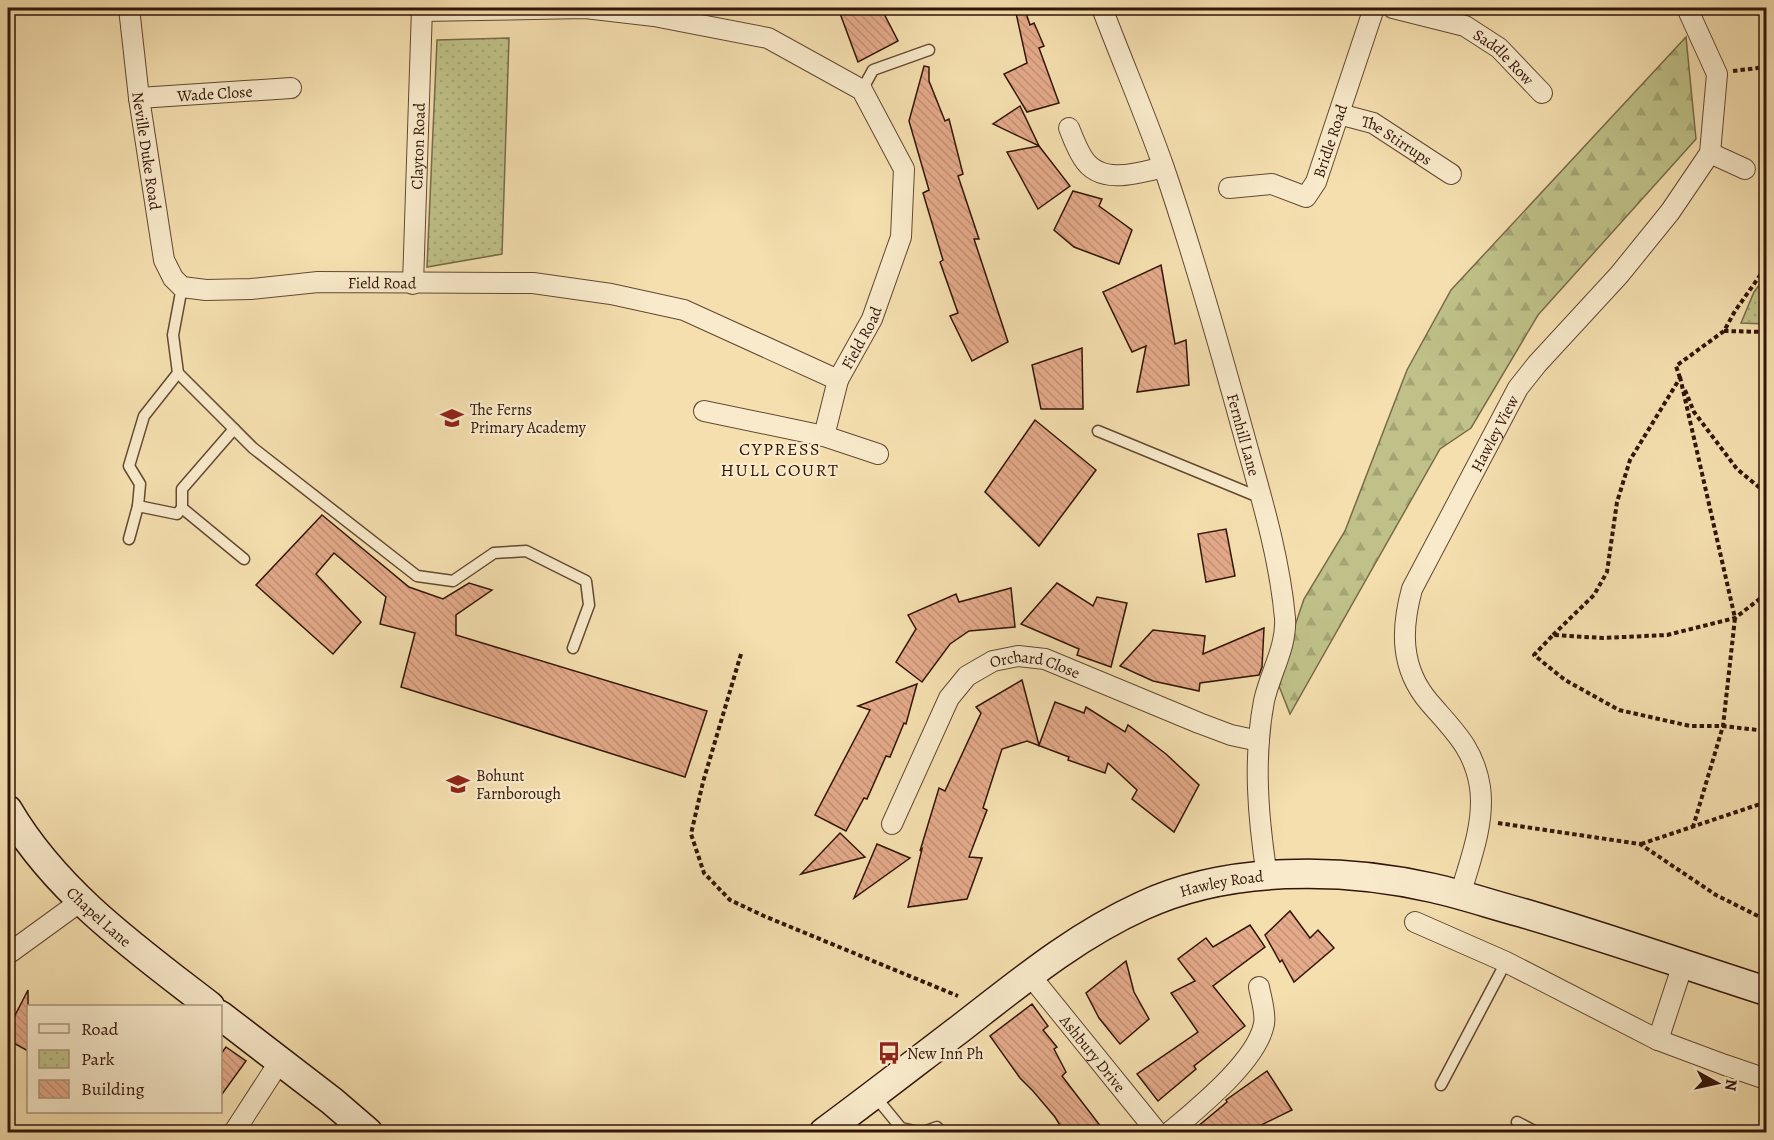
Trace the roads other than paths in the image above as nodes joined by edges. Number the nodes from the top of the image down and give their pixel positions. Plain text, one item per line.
1 (129, 8) edge
2 (1102, 8) edge
3 (1374, 8) edge
4 (1393, 8) edge
5 (1687, 8) edge
6 (422, 9) edge
7 (929, 50) dead end
8 (291, 88) dead end
9 (861, 90) junction
10 (1542, 93) dead end
11 (139, 98) junction
12 (1339, 114) junction
13 (1069, 128) dead end
14 (1710, 153) junction
15 (1163, 167) junction
16 (1745, 169) dead end
17 (1451, 174) dead end
18 (1229, 188) dead end
19 (413, 284) junction
20 (182, 287) junction
21 (178, 373) junction
22 (838, 380) junction
23 (704, 411) dead end
24 (234, 429) junction
25 (1098, 431) dead end
26 (824, 436) junction
27 (878, 454) dead end
28 (1261, 498) junction
29 (138, 506) junction
30 (182, 508) junction
31 (129, 539) dead end
32 (244, 559) dead end
33 (573, 648) dead end
34 (1259, 741) junction
35 (8, 810) edge
36 (892, 824) dead end
37 (1267, 876) junction
38 (1460, 895) junction
39 (81, 901) junction
40 (1415, 922) dead end
41 (8, 954) edge
42 (1506, 962) junction
43 (1683, 964) junction
44 (1029, 975) junction
45 (1259, 987) dead end
46 (1767, 991) edge
47 (209, 1005) edge
48 (222, 1017) edge
49 (1658, 1040) junction
50 (280, 1061) junction
51 (1767, 1079) edge
52 (1441, 1085) dead end
53 (874, 1095) junction
54 (1516, 1122) dead end
55 (234, 1132) edge
56 (368, 1132) edge
57 (824, 1132) edge
58 (921, 1132) edge
59 (941, 1132) edge
60 (1157, 1132) edge
61 (1170, 1132) edge
62 (1536, 1132) edge

1 - 11 street, Neville Duke Road
2 - 15 street, Fernhill Lane
3 - 12 street, Bridle Road
4 - 10 street, Saddle Row
5 - 14 street, Hawley View
6 - 9 street
6 - 19 street, Clayton Road
7 - 9 lane
8 - 11 street, Wade Close
9 - 22 street, Field Road
11 - 20 street, Neville Duke Road
12 - 17 street, The Stirrups
12 - 18 street, Bridle Road
13 - 15 street
14 - 16 street
14 - 38 street, Hawley View
15 - 28 street, Fernhill Lane
19 - 20 street, Field Road
19 - 22 street, Field Road
20 - 21 lane
21 - 24 lane
21 - 29 lane
22 - 26 street
23 - 26 street
24 - 30 lane
24 - 33 lane
25 - 28 lane
26 - 27 street
28 - 34 street, Fernhill Lane
29 - 30 lane
29 - 31 lane
30 - 32 lane
34 - 36 street, Orchard Close
34 - 37 street, Fernhill Lane
35 - 39 main road, Chapel Lane
37 - 38 main road, Hawley Road
37 - 44 main road, Hawley Road
38 - 43 main road, Hawley Road
39 - 41 street
39 - 47 main road, Chapel Lane
40 - 42 street
42 - 49 street
42 - 52 lane
43 - 46 main road, Hawley Road
43 - 49 street
44 - 53 main road, Hawley Road
44 - 60 street, Ashbury Drive
45 - 61 street
48 - 50 main road
49 - 51 street
50 - 55 street
50 - 56 main road
53 - 57 main road, Hawley Road
53 - 58 lane
54 - 62 lane
58 - 59 lane

